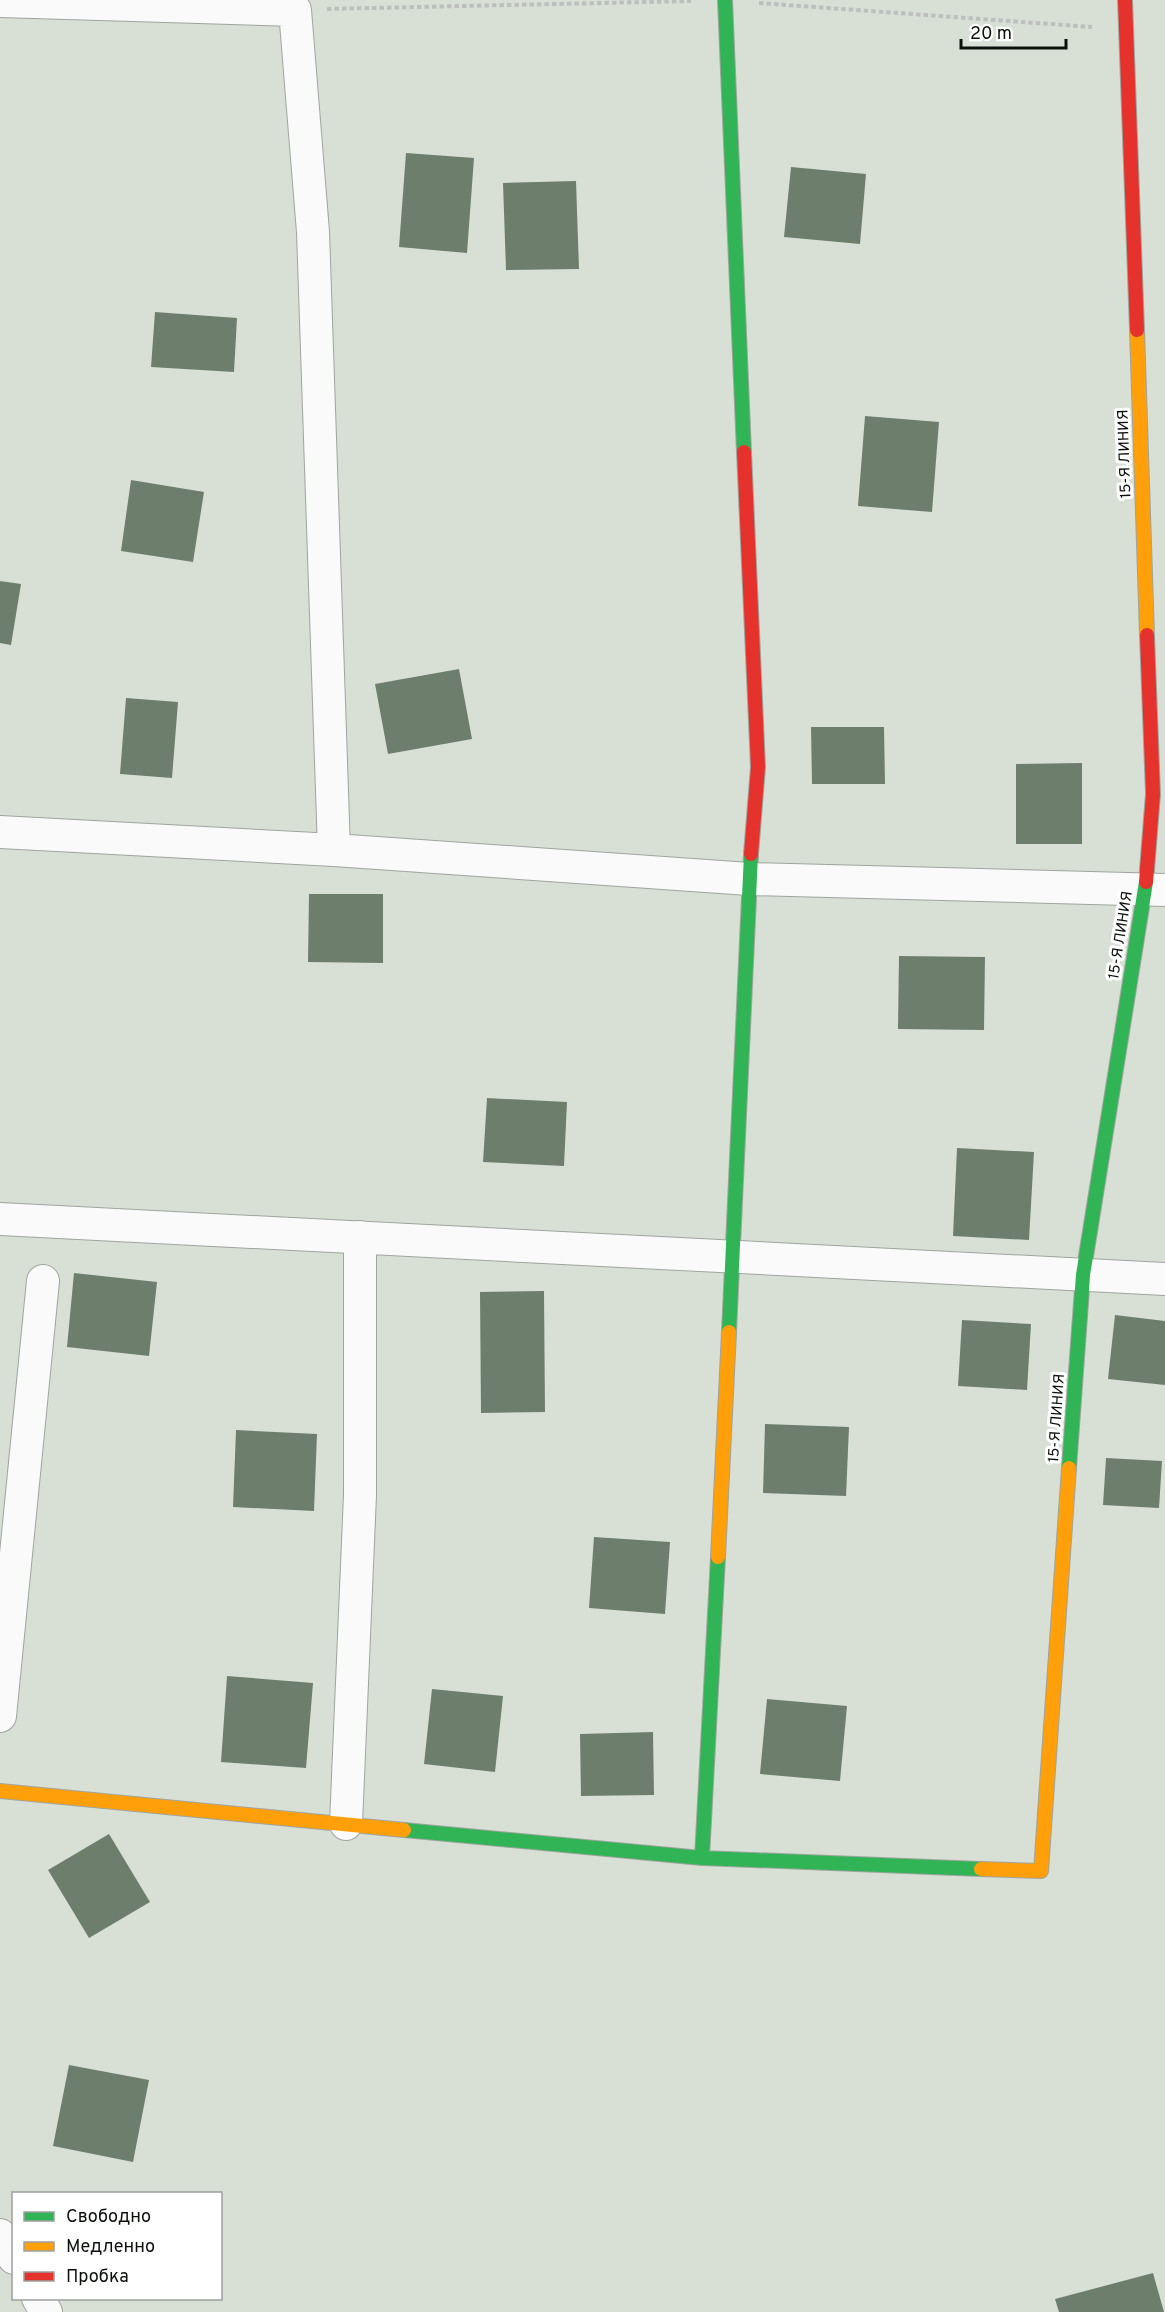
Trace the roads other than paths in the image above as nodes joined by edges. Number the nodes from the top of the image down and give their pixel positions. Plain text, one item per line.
1 (725, 0) edge
2 (1125, 0) edge
3 (0, 1) edge
4 (0, 832) edge
5 (334, 850) junction
6 (750, 879) junction
7 (1155, 890) edge
8 (0, 1219) edge
9 (360, 1237) junction
10 (733, 1257) junction
11 (1083, 1275) junction
12 (1165, 1279) edge
13 (43, 1281) dead end
14 (0, 1716) edge
15 (0, 1791) edge
16 (346, 1824) junction
17 (702, 1858) junction
18 (0, 2235) edge
19 (12, 2255) edge

1 - 6 street
2 - 7 street, 15-Я ЛИНИЯ
3 - 5 street
4 - 5 street
5 - 6 street
6 - 7 street
6 - 10 street
7 - 11 street, 15-Я ЛИНИЯ
8 - 9 street
9 - 10 street
9 - 16 street
10 - 11 street
10 - 17 street
11 - 12 street
11 - 17 street, 15-Я ЛИНИЯ
13 - 14 street
15 - 16 street
16 - 17 street
18 - 19 street

